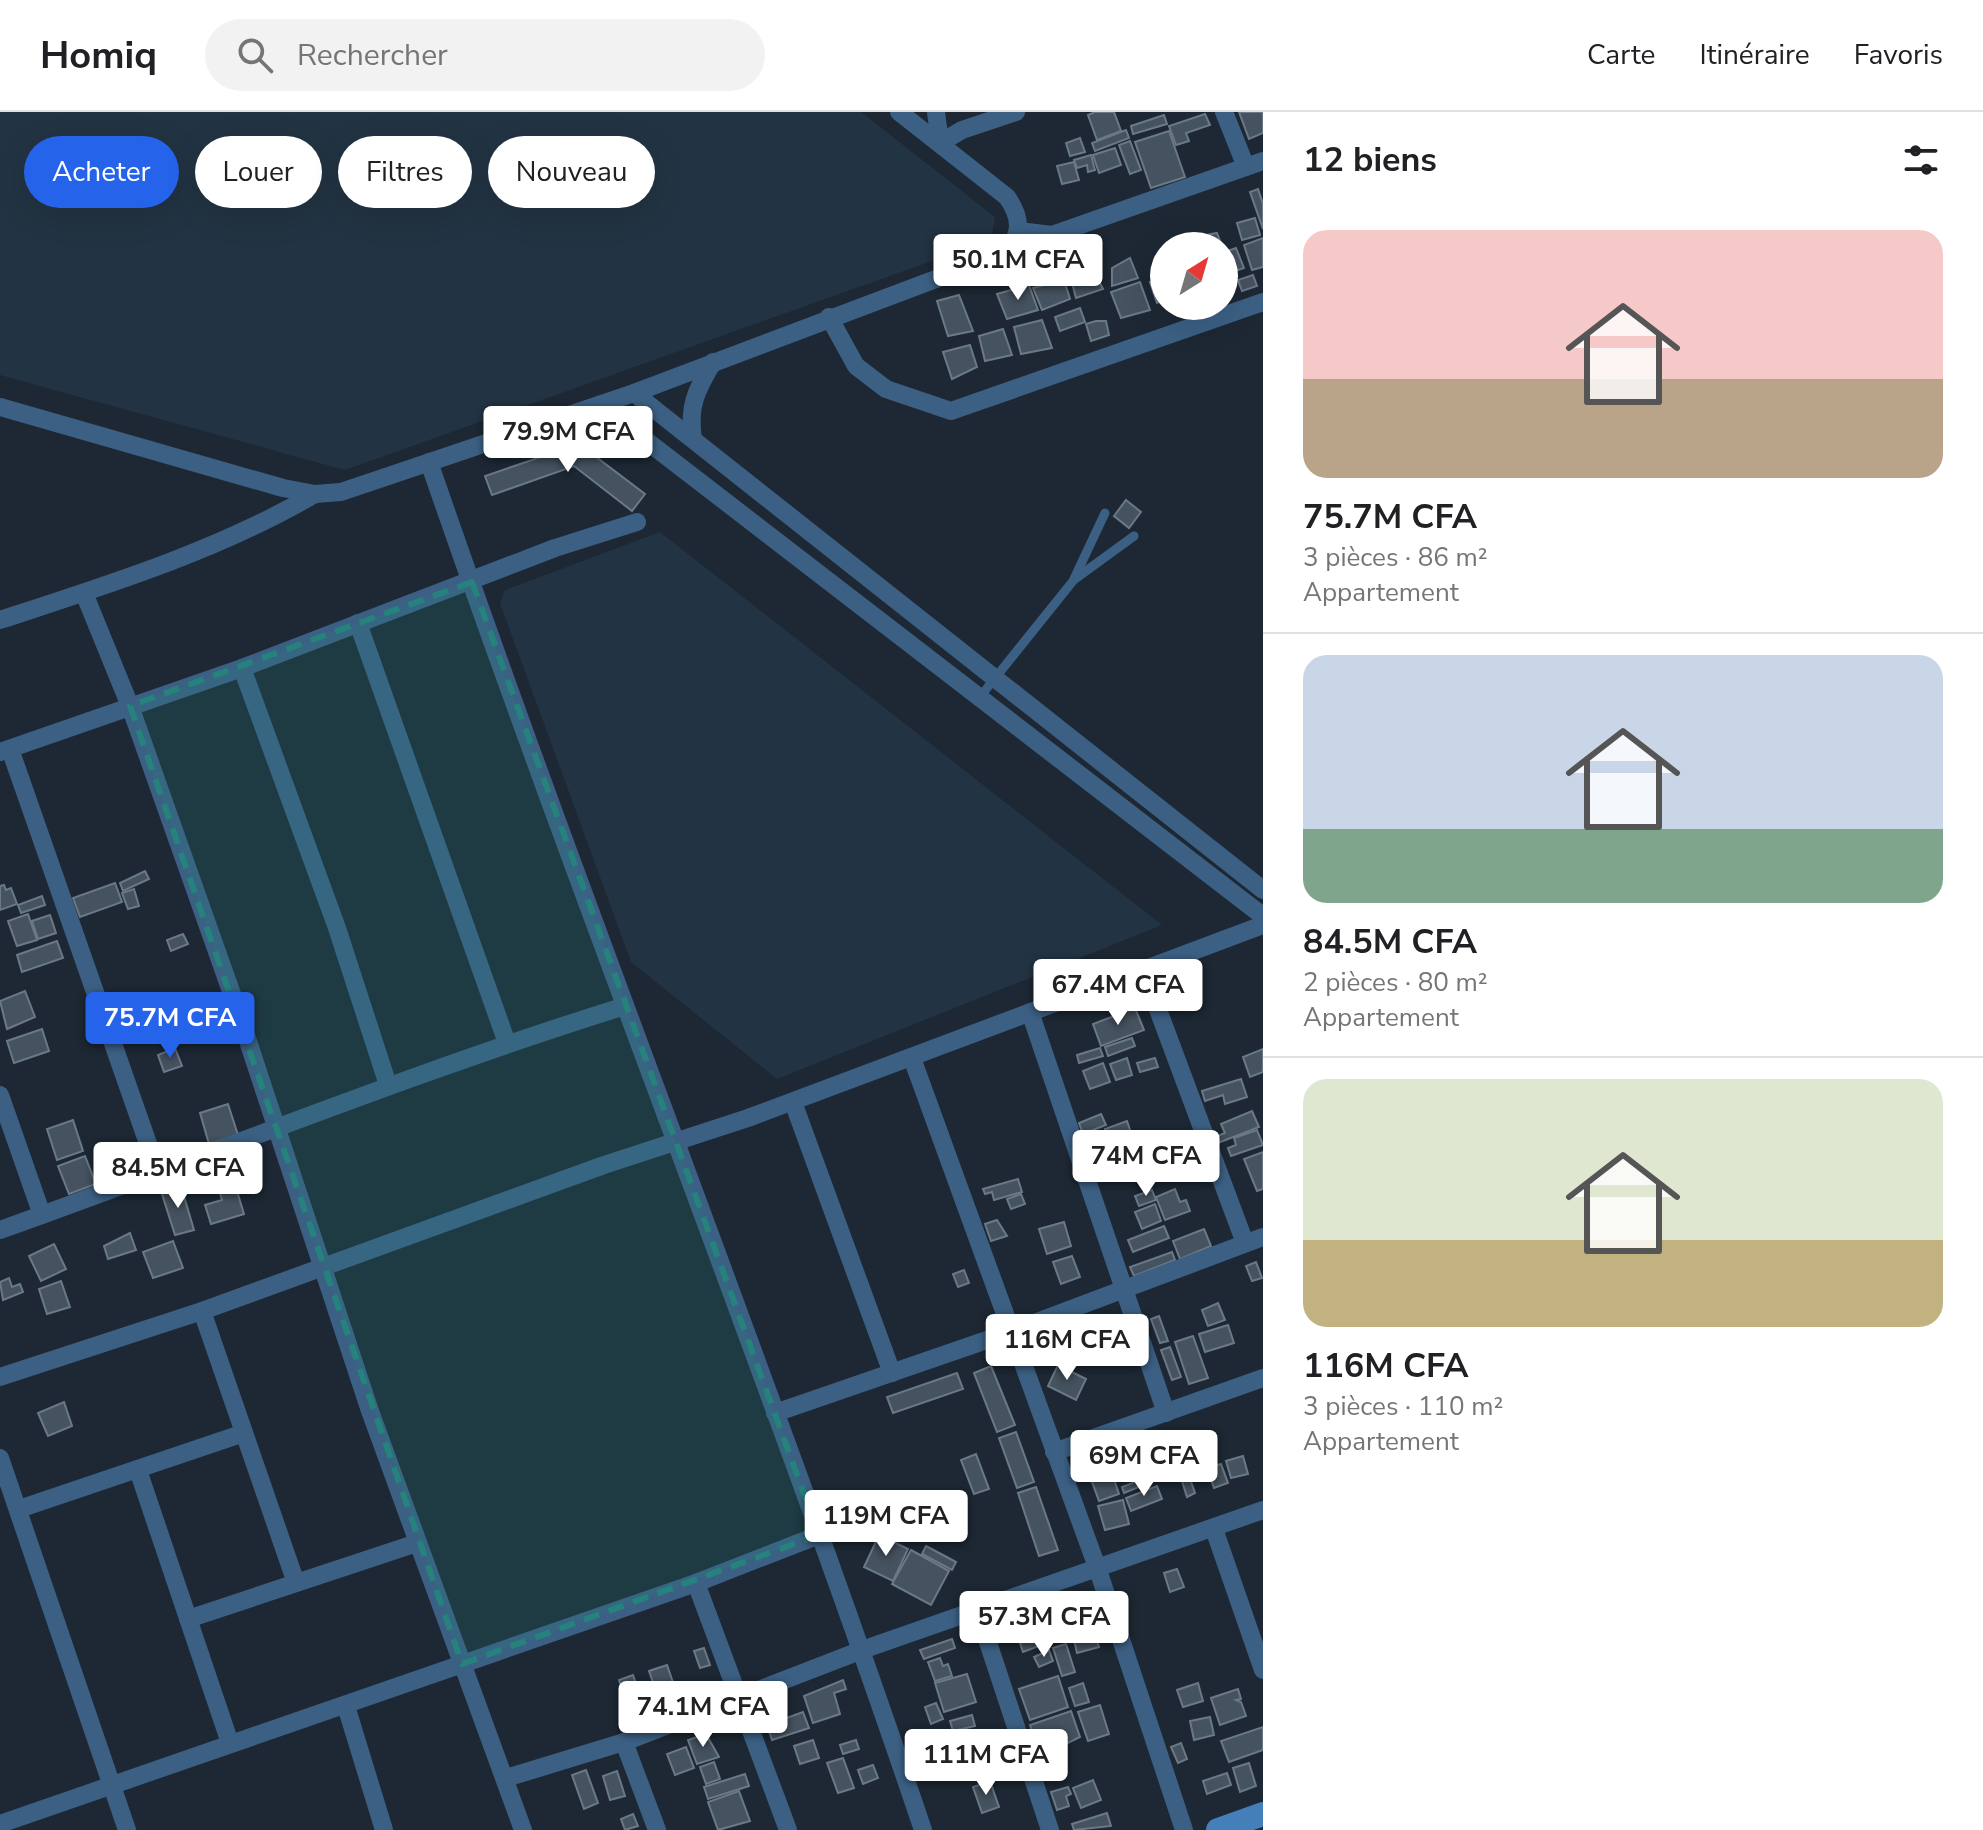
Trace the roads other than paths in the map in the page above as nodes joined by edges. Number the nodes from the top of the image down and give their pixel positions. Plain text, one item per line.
1 (899, 112) edge
2 (936, 112) edge
3 (1016, 112) edge
4 (1224, 112) edge
5 (940, 143) junction
6 (1254, 164) edge
7 (1019, 231) junction
8 (1263, 302) edge
9 (829, 317) junction
10 (713, 362) junction
11 (634, 393) junction
12 (600, 405) junction
13 (0, 407) edge
14 (693, 439) junction
15 (429, 462) junction
16 (315, 494) junction
17 (1105, 513) dead end
18 (637, 522) dead end
19 (1134, 536) dead end
20 (1073, 581) junction
21 (472, 582) junction
22 (84, 593) junction
23 (0, 620) edge
24 (358, 623) junction
25 (242, 668) junction
26 (994, 680) junction
27 (979, 698) junction
28 (130, 706) junction
29 (5, 750) edge
30 (1263, 890) edge
31 (1263, 916) edge
32 (1263, 925) edge
33 (1144, 972) junction
34 (625, 1006) junction
35 (1030, 1012) junction
36 (507, 1043) junction
37 (912, 1058) junction
38 (388, 1085) junction
39 (0, 1095) edge
40 (793, 1102) junction
41 (277, 1128) junction
42 (673, 1142) junction
43 (159, 1175) junction
44 (42, 1215) junction
45 (0, 1230) edge
46 (1263, 1237) edge
47 (1245, 1243) junction
48 (323, 1266) junction
49 (1127, 1288) junction
50 (202, 1311) junction
51 (1010, 1332) junction
52 (892, 1373) junction
53 (0, 1377) edge
54 (1263, 1378) edge
55 (775, 1413) junction
56 (1166, 1413) junction
57 (244, 1433) junction
58 (1054, 1452) junction
59 (0, 1458) edge
60 (138, 1470) junction
61 (19, 1509) junction
62 (1263, 1510) edge
63 (1214, 1529) junction
64 (819, 1535) junction
65 (417, 1543) junction
66 (1097, 1567) junction
67 (296, 1583) junction
68 (696, 1583) junction
69 (977, 1609) junction
70 (188, 1619) junction
71 (862, 1650) junction
72 (462, 1664) junction
73 (1263, 1670) edge
74 (739, 1699) junction
75 (346, 1706) junction
76 (624, 1742) junction
77 (230, 1743) junction
78 (506, 1778) junction
79 (110, 1785) junction
80 (1263, 1814) edge
81 (0, 1824) edge
82 (378, 1828) edge
83 (127, 1830) edge
84 (523, 1830) edge
85 (657, 1830) edge
86 (788, 1830) edge
87 (923, 1830) edge
88 (1050, 1830) edge
89 (1184, 1830) edge
90 (1218, 1830) edge

1 - 5 street
2 - 5 street
3 - 5 street
4 - 6 street
5 - 7 street
6 - 7 street
7 - 9 street
8 - 9 street
9 - 10 street
10 - 11 street
10 - 14 street
11 - 12 street
11 - 14 street
12 - 15 street
12 - 27 street
13 - 16 street
14 - 26 street
15 - 16 street
15 - 21 street
16 - 22 street
17 - 20 lane
18 - 21 street
19 - 20 lane
20 - 26 lane
21 - 24 street
21 - 34 street
22 - 23 street
22 - 28 street
24 - 25 street
24 - 36 street
25 - 28 street
25 - 38 street
26 - 27 lane
26 - 30 street
27 - 31 street
28 - 29 street
28 - 41 street
29 - 43 street
32 - 33 street
33 - 35 street
33 - 47 street
34 - 36 street
34 - 42 street
35 - 37 street
35 - 49 street
36 - 38 street
37 - 40 street
37 - 51 street
38 - 41 street
39 - 44 street
40 - 42 street
40 - 52 street
41 - 43 street
41 - 48 street
42 - 48 street
42 - 55 street
43 - 44 street
44 - 45 street
46 - 47 street
47 - 49 street
48 - 50 street
48 - 65 street
49 - 51 street
49 - 56 street
50 - 53 street
50 - 57 street
51 - 52 street
51 - 58 street
52 - 55 street
54 - 56 street
55 - 64 street
56 - 58 street
57 - 60 street
57 - 67 street
58 - 66 street
59 - 61 street
60 - 61 street
60 - 70 street
61 - 79 street
62 - 63 street
63 - 66 street
63 - 73 street
64 - 68 street
64 - 71 street
65 - 67 street
65 - 72 street
66 - 69 street
66 - 89 street
67 - 70 street
68 - 72 street
68 - 74 street
69 - 71 street
69 - 88 street
70 - 77 street
71 - 74 street
71 - 87 street
72 - 75 street
72 - 78 street
74 - 76 street
74 - 86 street
75 - 77 street
75 - 82 street
76 - 78 street
76 - 85 street
77 - 79 street
78 - 84 street
79 - 81 street
79 - 83 street
80 - 90 main road

